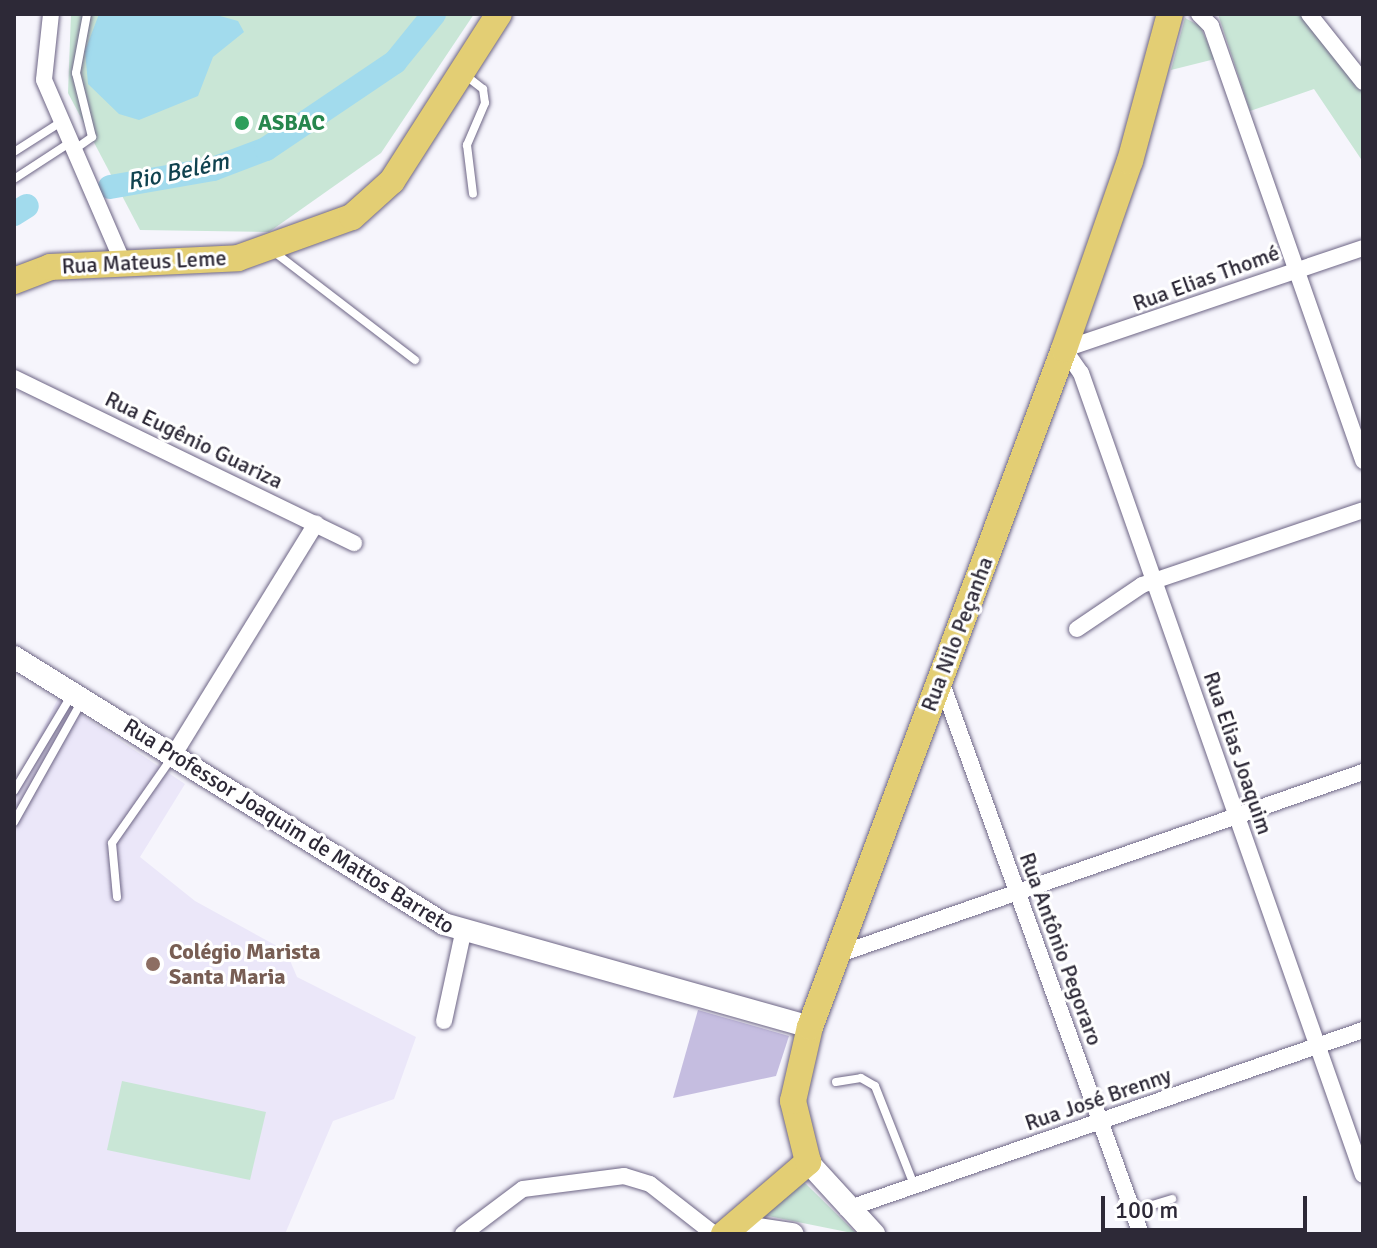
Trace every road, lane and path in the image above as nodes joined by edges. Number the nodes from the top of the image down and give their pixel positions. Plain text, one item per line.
1 (51, 14) edge
2 (87, 14) edge
3 (499, 14) edge
4 (1170, 14) edge
5 (1199, 14) edge
6 (1309, 14) edge
7 (462, 72) junction
8 (1363, 82) edge
9 (61, 122) junction
10 (73, 146) junction
11 (14, 152) edge
12 (14, 179) edge
13 (473, 194) dead end
14 (1363, 248) edge
15 (271, 249) junction
16 (125, 267) junction
17 (1296, 269) junction
18 (14, 281) edge
19 (1064, 349) junction
20 (415, 360) dead end
21 (14, 378) edge
22 (1363, 461) edge
23 (1363, 510) edge
24 (316, 524) junction
25 (354, 543) dead end
26 (1155, 584) junction
27 (1077, 629) dead end
28 (14, 657) edge
29 (940, 679) junction
30 (78, 696) junction
31 (173, 756) junction
32 (1363, 772) edge
33 (14, 791) edge
34 (1237, 816) junction
35 (14, 822) edge
36 (1017, 892) junction
37 (117, 897) dead end
38 (463, 933) junction
39 (837, 955) junction
40 (444, 1021) dead end
41 (810, 1027) junction
42 (1363, 1030) edge
43 (1318, 1046) junction
44 (836, 1082) dead end
45 (1100, 1121) junction
46 (808, 1162) junction
47 (1363, 1175) edge
48 (914, 1186) junction
49 (1172, 1199) dead end
50 (847, 1209) junction
51 (1133, 1211) junction
52 (463, 1234) edge
53 (714, 1234) edge
54 (726, 1234) edge
55 (792, 1234) edge
56 (874, 1234) edge
57 (1141, 1234) edge

1 - 9 street
2 - 10 lane
3 - 7 main road, Rua Mateus Leme
4 - 19 main road, Rua Nilo Peçanha
5 - 17 street
6 - 8 street
7 - 13 lane
7 - 15 main road, Rua Mateus Leme
9 - 10 street
9 - 11 lane
10 - 12 lane
10 - 16 street
14 - 17 street, Rua Elias Thomé
15 - 16 main road, Rua Mateus Leme
15 - 20 lane
16 - 18 main road, Rua Mateus Leme
17 - 19 street, Rua Elias Thomé
17 - 22 street
19 - 26 street, Rua Elias Joaquim
19 - 29 main road, Rua Nilo Peçanha
21 - 24 street, Rua Eugênio Guariza
23 - 26 street
24 - 25 street, Rua Eugênio Guariza
24 - 31 street
26 - 27 street
26 - 34 street, Rua Elias Joaquim
28 - 30 main road, Rua Professor Joaquim de Mattos Barreto
29 - 36 street, Rua Antônio Pegoraro
29 - 39 main road, Rua Nilo Peçanha
30 - 31 main road, Rua Professor Joaquim de Mattos Barreto
30 - 33 lane
30 - 35 lane
31 - 37 lane
31 - 38 main road, Rua Professor Joaquim de Mattos Barreto
32 - 34 street
34 - 36 street
34 - 43 street, Rua Elias Joaquim
36 - 39 street
36 - 45 street, Rua Antônio Pegoraro
38 - 40 street
38 - 41 main road, Rua Professor Joaquim de Mattos Barreto
39 - 41 main road, Rua Nilo Peçanha
41 - 46 main road, Rua Nilo Peçanha
42 - 43 street, Rua José Brenny
43 - 45 street, Rua José Brenny
43 - 47 street, Rua Elias Joaquim
44 - 48 lane
45 - 48 street, Rua José Brenny
45 - 51 street, Rua Antônio Pegoraro
46 - 50 main road, Rua Nilo Peçanha
46 - 54 main road
48 - 50 street, Rua José Brenny
49 - 51 lane
50 - 56 main road, Rua Nilo Peçanha
51 - 57 street, Rua Antônio Pegoraro
52 - 53 street
54 - 55 main road

